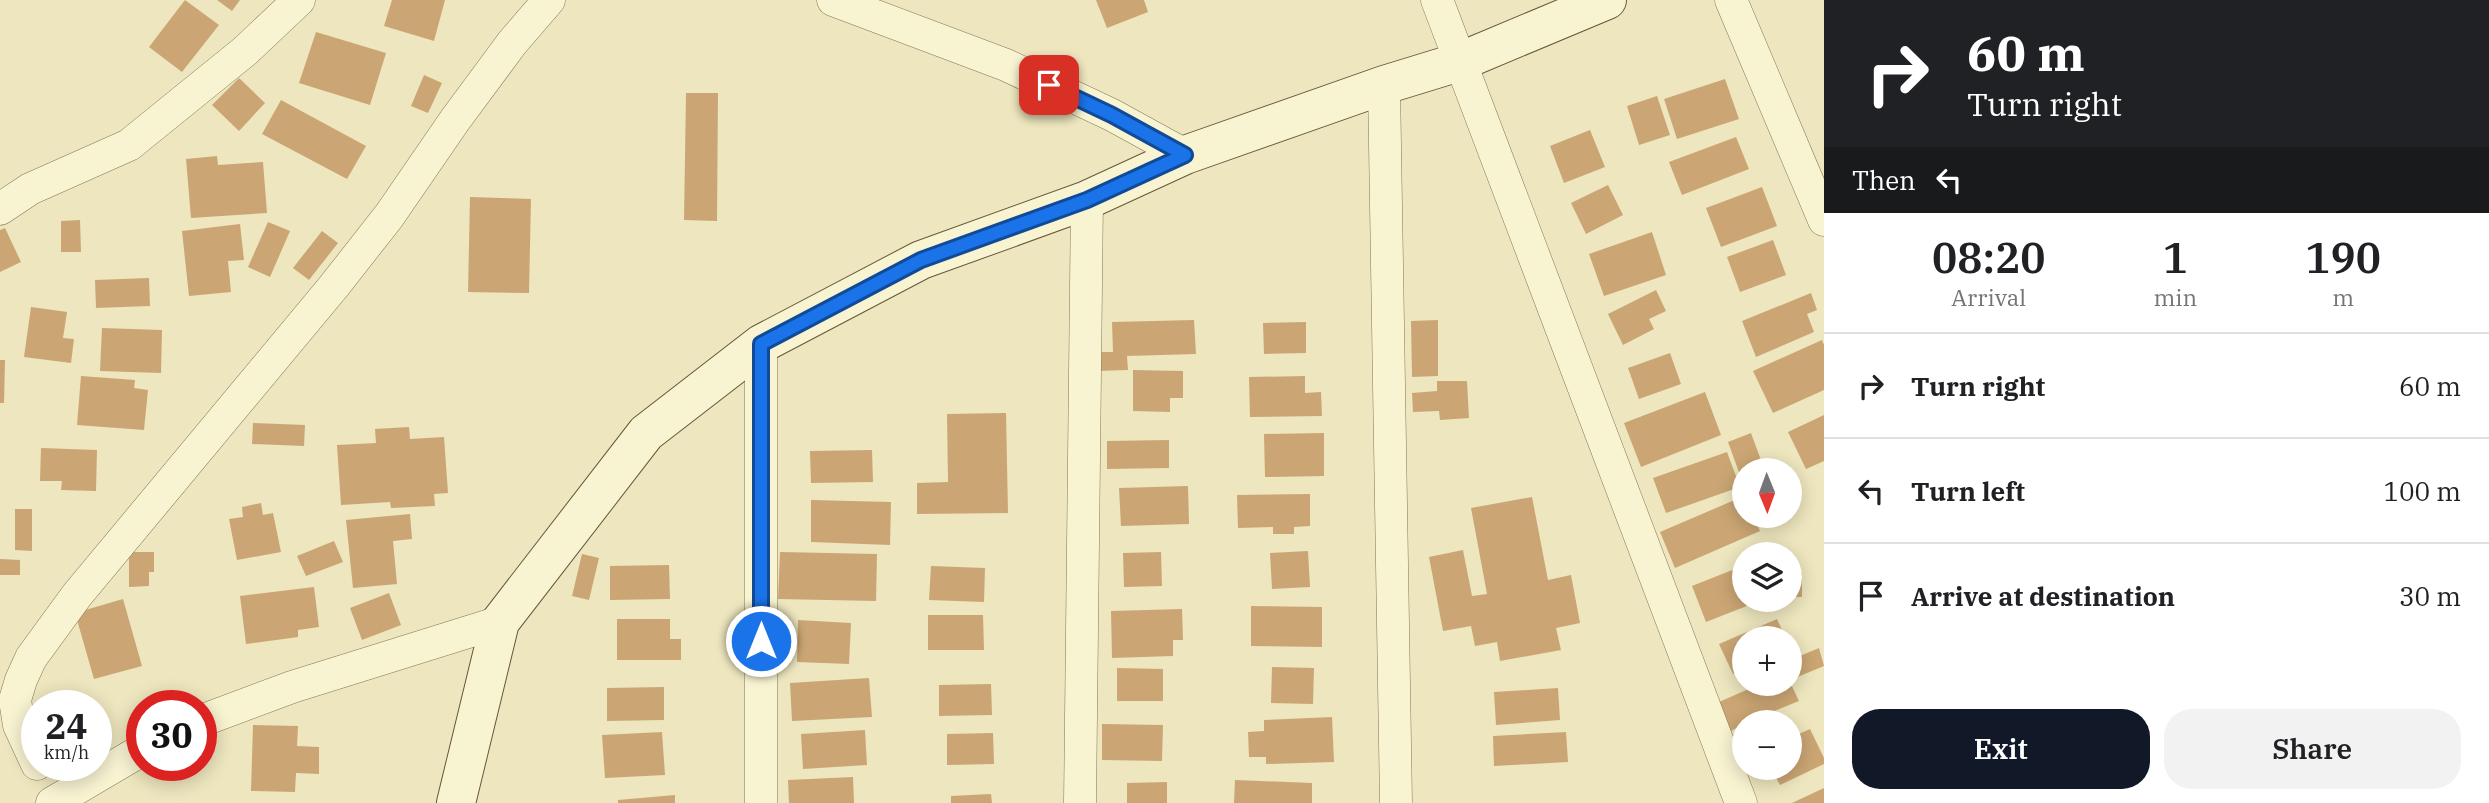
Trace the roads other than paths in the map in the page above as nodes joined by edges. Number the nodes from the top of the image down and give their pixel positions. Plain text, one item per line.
1 (299, 0) edge
2 (549, 0) edge
3 (833, 0) edge
4 (1437, 0) edge
5 (1607, 0) edge
6 (1731, 0) edge
7 (1459, 62) junction
8 (1384, 85) junction
9 (1185, 155) junction
10 (1087, 200) junction
11 (0, 209) edge
12 (1824, 220) edge
13 (761, 344) junction
14 (500, 622) junction
15 (217, 715) edge
16 (21, 729) edge
17 (126, 759) edge
18 (43, 781) edge
19 (51, 803) edge
20 (456, 803) edge
21 (761, 803) edge
22 (1080, 803) edge
23 (1396, 803) edge
24 (1741, 803) edge

1 - 11 street
2 - 16 street
3 - 9 street
4 - 7 street
5 - 7 street
6 - 12 street
7 - 8 street
7 - 24 street
8 - 9 street
8 - 23 street
9 - 10 street
10 - 13 street
10 - 22 street
13 - 14 street
13 - 21 street
14 - 15 street
14 - 20 street
17 - 19 street
18 - 19 street

